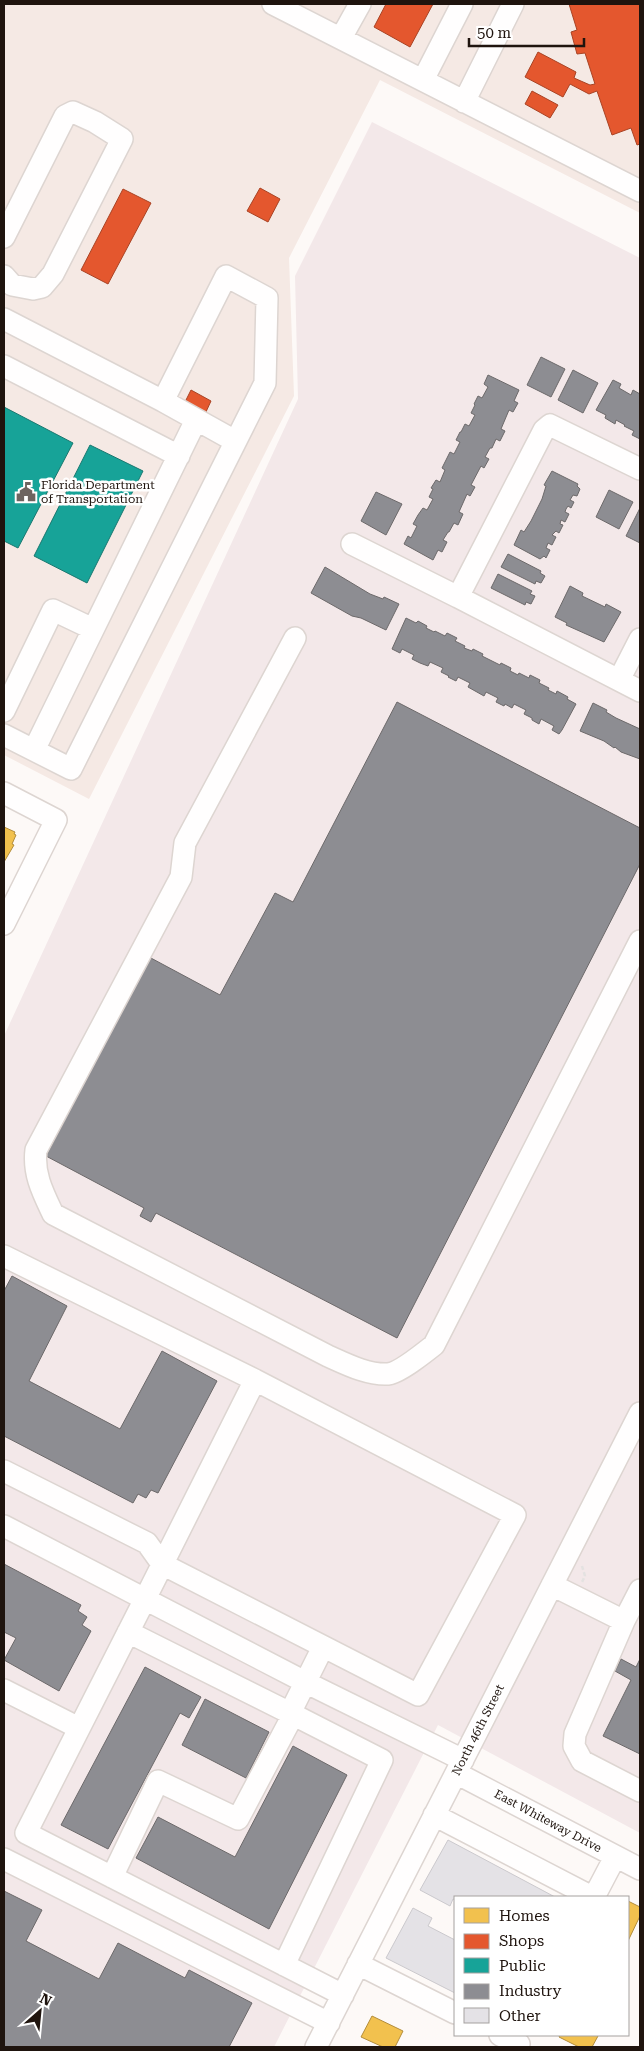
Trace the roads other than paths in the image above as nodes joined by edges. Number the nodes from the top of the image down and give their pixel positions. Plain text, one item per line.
1 (273, 4) edge
2 (360, 4) edge
3 (462, 4) edge
4 (513, 4) edge
5 (342, 38) junction
6 (422, 80) junction
7 (464, 102) junction
8 (640, 191) edge
9 (4, 237) edge
10 (7, 287) edge
11 (4, 319) edge
12 (4, 366) edge
13 (163, 401) junction
14 (196, 420) junction
15 (236, 441) junction
16 (179, 456) junction
17 (640, 469) edge
18 (352, 544) dead end
19 (458, 597) junction
20 (93, 630) junction
21 (295, 638) dead end
22 (640, 639) edge
23 (619, 680) junction
24 (640, 691) edge
25 (4, 711) edge
26 (4, 735) edge
27 (34, 750) junction
28 (4, 793) edge
29 (4, 924) edge
30 (640, 941) edge
31 (4, 1256) edge
32 (255, 1380) junction
33 (639, 1416) edge
34 (4, 1470) edge
35 (4, 1526) edge
36 (162, 1564) junction
37 (552, 1585) junction
38 (640, 1590) edge
39 (145, 1599) junction
40 (624, 1622) junction
41 (128, 1632) junction
42 (323, 1646) junction
43 (305, 1682) junction
44 (4, 1690) edge
45 (292, 1714) junction
46 (79, 1728) junction
47 (459, 1767) junction
48 (640, 1791) edge
49 (434, 1815) junction
50 (615, 1856) junction
51 (4, 1859) edge
52 (640, 1869) edge
53 (112, 1877) junction
54 (591, 1896) edge
55 (594, 1896) edge
56 (358, 1964) junction
57 (284, 1965) junction
58 (336, 1992) junction
59 (454, 2012) edge
60 (322, 2020) junction
61 (503, 2036) edge
62 (520, 2042) edge
63 (316, 2047) edge

1 - 5 street
2 - 5 street
3 - 6 street
4 - 7 street
5 - 6 street
6 - 7 street
7 - 8 street
9 - 10 street
11 - 13 street
12 - 16 street
13 - 14 street
13 - 15 street
14 - 15 street
14 - 16 street
15 - 27 street
16 - 20 street
17 - 19 street
18 - 19 street
19 - 23 street
20 - 25 street
20 - 27 street
21 - 30 street
22 - 23 street
23 - 24 street
26 - 27 street
28 - 29 street
31 - 32 street
32 - 36 street
32 - 42 street
33 - 37 street, North 46th Street
34 - 36 street
35 - 39 street, East Whiteway Drive
36 - 39 street
36 - 42 street
37 - 40 street
37 - 47 street, North 46th Street
38 - 40 street
39 - 41 street
39 - 43 street, East Whiteway Drive
40 - 48 street
41 - 45 street
41 - 46 street
42 - 43 street
43 - 45 street
43 - 47 street, East Whiteway Drive
44 - 46 street
45 - 53 street
45 - 57 street
46 - 53 street
47 - 49 street, North 46th Street
47 - 50 street, East Whiteway Drive
49 - 54 street
49 - 56 street, North 46th Street
50 - 52 street, East Whiteway Drive
50 - 55 street
51 - 60 street
53 - 57 street
56 - 58 street, North 46th Street
56 - 59 street
57 - 58 street
58 - 60 street, North 46th Street
60 - 63 street, North 46th Street
61 - 62 street

